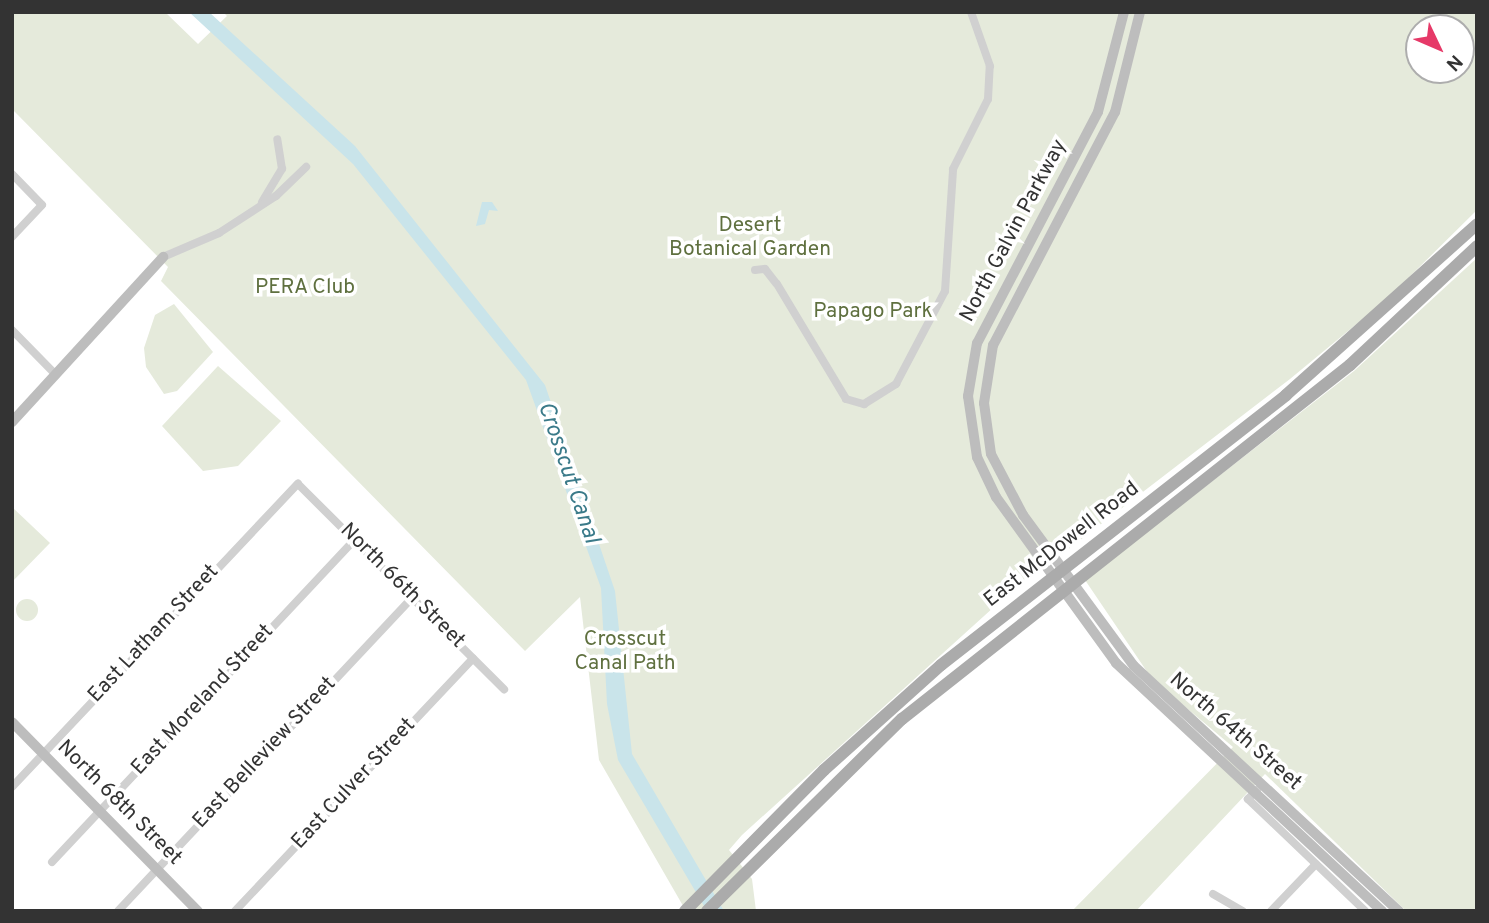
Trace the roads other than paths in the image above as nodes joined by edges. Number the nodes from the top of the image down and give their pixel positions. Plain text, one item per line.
1 (971, 12) edge
2 (1124, 12) edge
3 (1140, 12) edge
4 (277, 139) dead end
5 (306, 167) dead end
6 (12, 174) edge
7 (262, 202) junction
8 (1477, 224) edge
9 (12, 237) edge
10 (1477, 246) edge
11 (163, 257) joint
12 (755, 271) dead end
13 (12, 330) edge
14 (56, 375) junction
15 (12, 422) edge
16 (298, 484) joint
17 (355, 539) junction
18 (1057, 573) junction
19 (1067, 586) junction
20 (413, 597) junction
21 (473, 658) junction
22 (920, 683) junction
23 (504, 689) dead end
24 (1169, 709) junction
25 (12, 722) edge
26 (873, 746) junction
27 (43, 753) junction
28 (812, 780) junction
29 (12, 786) edge
30 (1257, 790) junction
31 (100, 810) junction
32 (52, 862) dead end
33 (1316, 864) junction
34 (157, 869) junction
35 (1213, 894) dead end
36 (118, 911) edge
37 (198, 911) edge
38 (235, 911) edge
39 (685, 911) edge
40 (707, 911) edge
41 (1241, 911) edge
42 (1271, 911) edge
43 (1365, 911) edge
44 (1382, 911) edge
45 (1399, 911) edge

1 - 12 street
2 - 18 main road, North Galvin Parkway
3 - 18 main road, North Galvin Parkway
4 - 7 street
5 - 7 street
6 - 9 street
7 - 11 street
8 - 18 main road, East McDowell Road
10 - 19 main road, East McDowell Road
11 - 14 main road
13 - 14 street
14 - 15 main road
16 - 17 street, North 66th Street
16 - 27 street, East Latham Street
17 - 20 street, North 66th Street
17 - 31 street, East Moreland Street
18 - 19 main road, North 64th Street
18 - 22 main road, East McDowell Road
19 - 24 main road, North 64th Street
19 - 26 main road, East McDowell Road
20 - 21 street, North 66th Street
20 - 34 street, East Belleview Street
21 - 23 street, North 66th Street
21 - 38 street, East Culver Street
22 - 26 main road
22 - 28 main road, East McDowell Road
24 - 30 main road, North 64th Street
24 - 45 main road, North 64th Street
25 - 27 main road, North 68th Street
26 - 28 main road
26 - 40 main road, East McDowell Road
27 - 29 street, East Latham Street
27 - 31 main road, North 68th Street
28 - 39 main road, East McDowell Road
30 - 33 street, North 64th Street
30 - 44 main road, North 64th Street
31 - 32 street, East Moreland Street
31 - 34 main road, North 68th Street
33 - 42 street
33 - 43 street, North 64th Street
34 - 36 street, East Belleview Street
34 - 37 main road, North 68th Street
35 - 41 street

